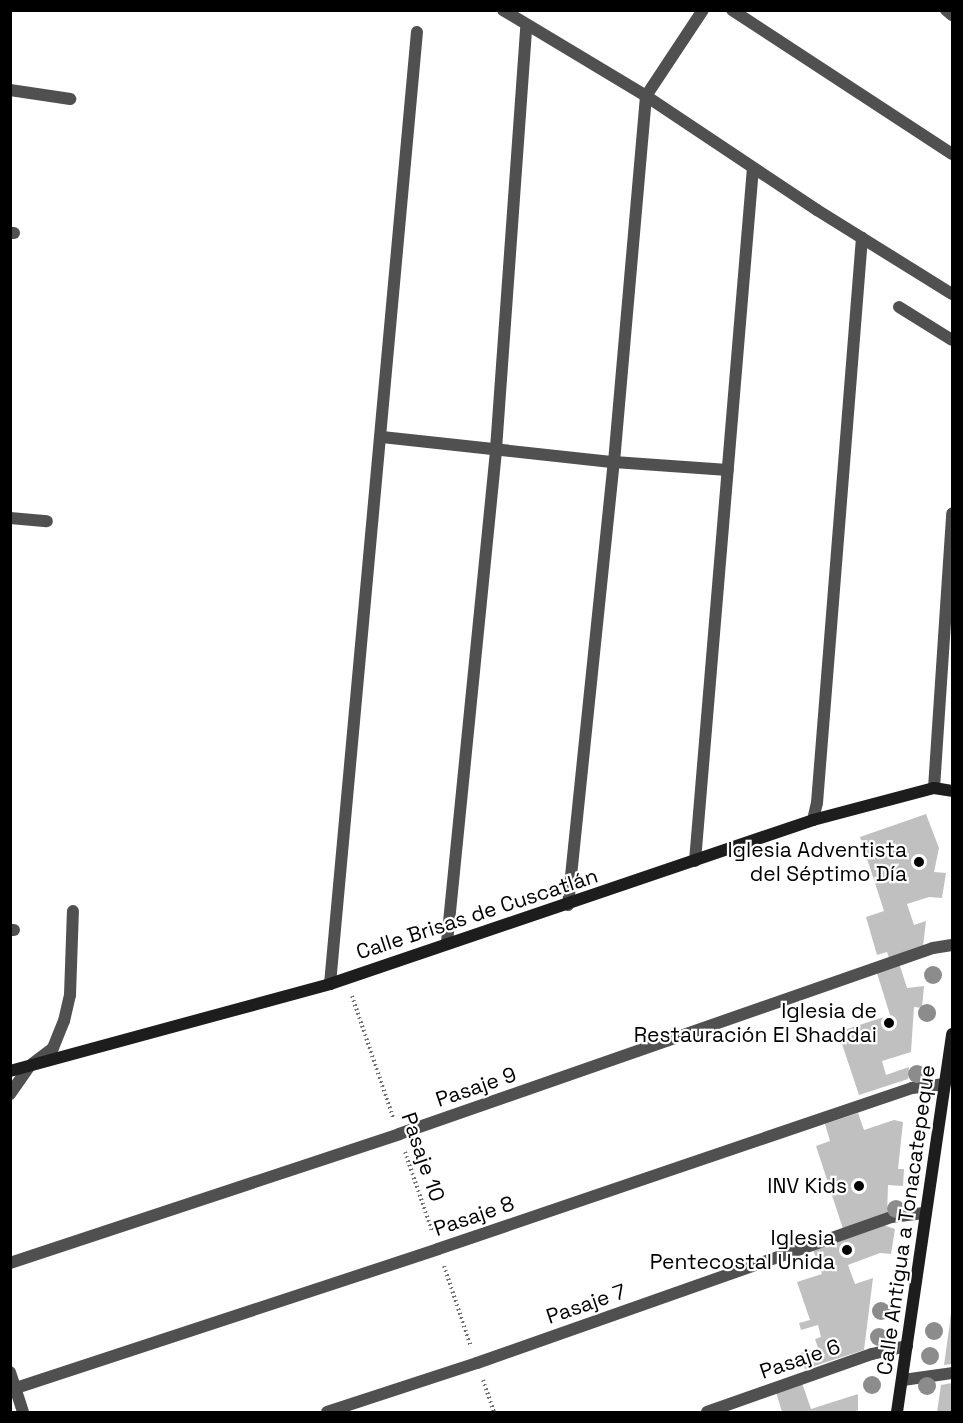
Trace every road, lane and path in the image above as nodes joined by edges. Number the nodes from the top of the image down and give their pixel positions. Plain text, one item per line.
1 (503, 10) edge
2 (703, 10) edge
3 (732, 10) edge
4 (946, 10) edge
5 (952, 15) edge
6 (526, 26) junction
7 (417, 32) dead end
8 (10, 90) edge
9 (646, 96) junction
10 (70, 99) dead end
11 (952, 154) edge
12 (753, 168) junction
13 (862, 238) junction
14 (952, 294) edge
15 (899, 307) dead end
16 (952, 340) edge
17 (382, 437) junction
18 (496, 449) junction
19 (614, 462) junction
20 (728, 470) junction
21 (952, 514) edge
22 (10, 518) edge
23 (47, 520) dead end
24 (934, 788) junction
25 (952, 791) edge
26 (813, 820) junction
27 (695, 861) junction
28 (568, 905) junction
29 (73, 910) dead end
30 (447, 942) junction
31 (952, 945) edge
32 (345, 979) junction
33 (330, 984) junction
34 (952, 1034) edge
35 (28, 1068) junction
36 (10, 1071) edge
37 (945, 1084) junction
38 (10, 1094) edge
39 (399, 1134) junction
40 (926, 1213) junction
41 (438, 1249) junction
42 (10, 1263) edge
43 (907, 1347) junction
44 (477, 1363) junction
45 (10, 1372) edge
46 (952, 1373) edge
47 (903, 1380) junction
48 (16, 1388) junction
49 (23, 1413) edge
50 (327, 1413) edge
51 (494, 1413) edge
52 (707, 1413) edge
53 (897, 1413) edge

1 - 6 street
2 - 9 street
3 - 11 street
4 - 5 street
6 - 9 street
6 - 18 street
7 - 17 street
8 - 10 street
9 - 12 street
9 - 19 street
12 - 13 street
12 - 20 street
13 - 14 street
13 - 26 street
15 - 16 street
17 - 18 street
17 - 33 street
18 - 19 street
18 - 30 street
19 - 20 street
19 - 28 street
20 - 27 street
21 - 24 street
22 - 23 street
24 - 25 street, Calle Brisas de Cuscatlán
24 - 26 street, Calle Brisas de Cuscatlán
26 - 27 street, Calle Brisas de Cuscatlán
27 - 28 street, Calle Brisas de Cuscatlán
28 - 30 street, Calle Brisas de Cuscatlán
29 - 35 street
30 - 32 street, Calle Brisas de Cuscatlán
31 - 39 street, Pasaje 9
32 - 33 street, Calle Brisas de Cuscatlán
32 - 39 path, Pasaje 10
33 - 35 street, Calle Brisas de Cuscatlán
34 - 37 street, Calle Antigua a Tonacatepeque
35 - 36 street, Calle Brisas de Cuscatlán
35 - 38 street
37 - 40 street, Calle Antigua a Tonacatepeque
37 - 41 street, Pasaje 8
39 - 41 path, Pasaje 10
39 - 42 street, Pasaje 9
40 - 43 street, Calle Antigua a Tonacatepeque
40 - 44 street, Pasaje 7
41 - 44 path, Pasaje 10
41 - 48 street, Pasaje 8
43 - 47 street, Calle Antigua a Tonacatepeque
43 - 52 street, Pasaje 6
44 - 50 street, Pasaje 7
44 - 51 path, Pasaje 10
45 - 48 street
46 - 47 street
47 - 53 street, Calle Antigua a Tonacatepeque
48 - 49 street

